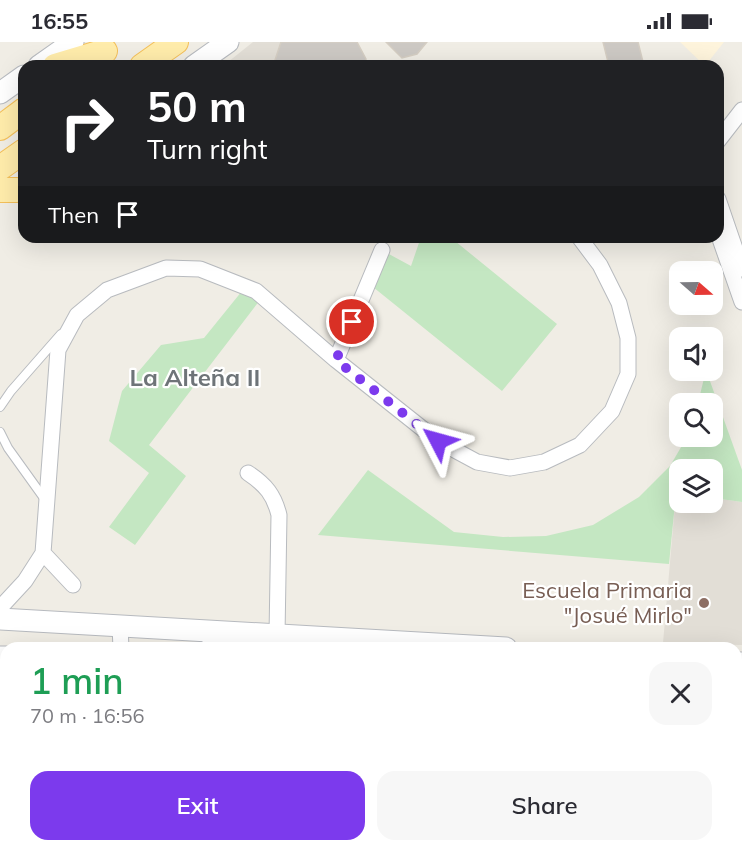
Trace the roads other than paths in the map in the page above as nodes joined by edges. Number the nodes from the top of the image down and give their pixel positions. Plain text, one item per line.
1 (73, 42) edge
2 (176, 42) edge
3 (228, 42) edge
4 (112, 47) edge
5 (48, 60) edge
6 (73, 60) edge
7 (94, 60) edge
8 (150, 60) edge
9 (202, 60) edge
10 (18, 80) edge
11 (0, 93) edge
12 (742, 110) edge
13 (18, 114) edge
14 (737, 124) edge
15 (0, 128) edge
16 (724, 136) edge
17 (18, 155) edge
18 (0, 168) edge
19 (727, 236) edge
20 (584, 243) edge
21 (382, 250) dead end
22 (742, 269) edge
23 (742, 302) edge
24 (77, 315) junction
25 (336, 360) junction
26 (0, 407) edge
27 (0, 432) edge
28 (248, 473) dead end
29 (47, 501) junction
30 (43, 553) junction
31 (73, 585) dead end
32 (0, 608) edge
33 (0, 619) edge
34 (277, 635) junction
35 (120, 638) edge
36 (210, 640) edge
37 (400, 642) edge

1 - 5 main road
2 - 8 main road
3 - 9 main road
4 - 6 main road
4 - 7 main road
10 - 11 main road
12 - 14 street
13 - 15 main road
14 - 16 street
17 - 18 main road
19 - 22 street
19 - 23 street
20 - 25 street
21 - 25 street
24 - 25 street
24 - 26 lane
24 - 29 street
27 - 29 lane
28 - 34 street
29 - 30 street
30 - 31 street
30 - 32 street
33 - 35 main road
34 - 36 main road
34 - 37 main road
35 - 36 main road

